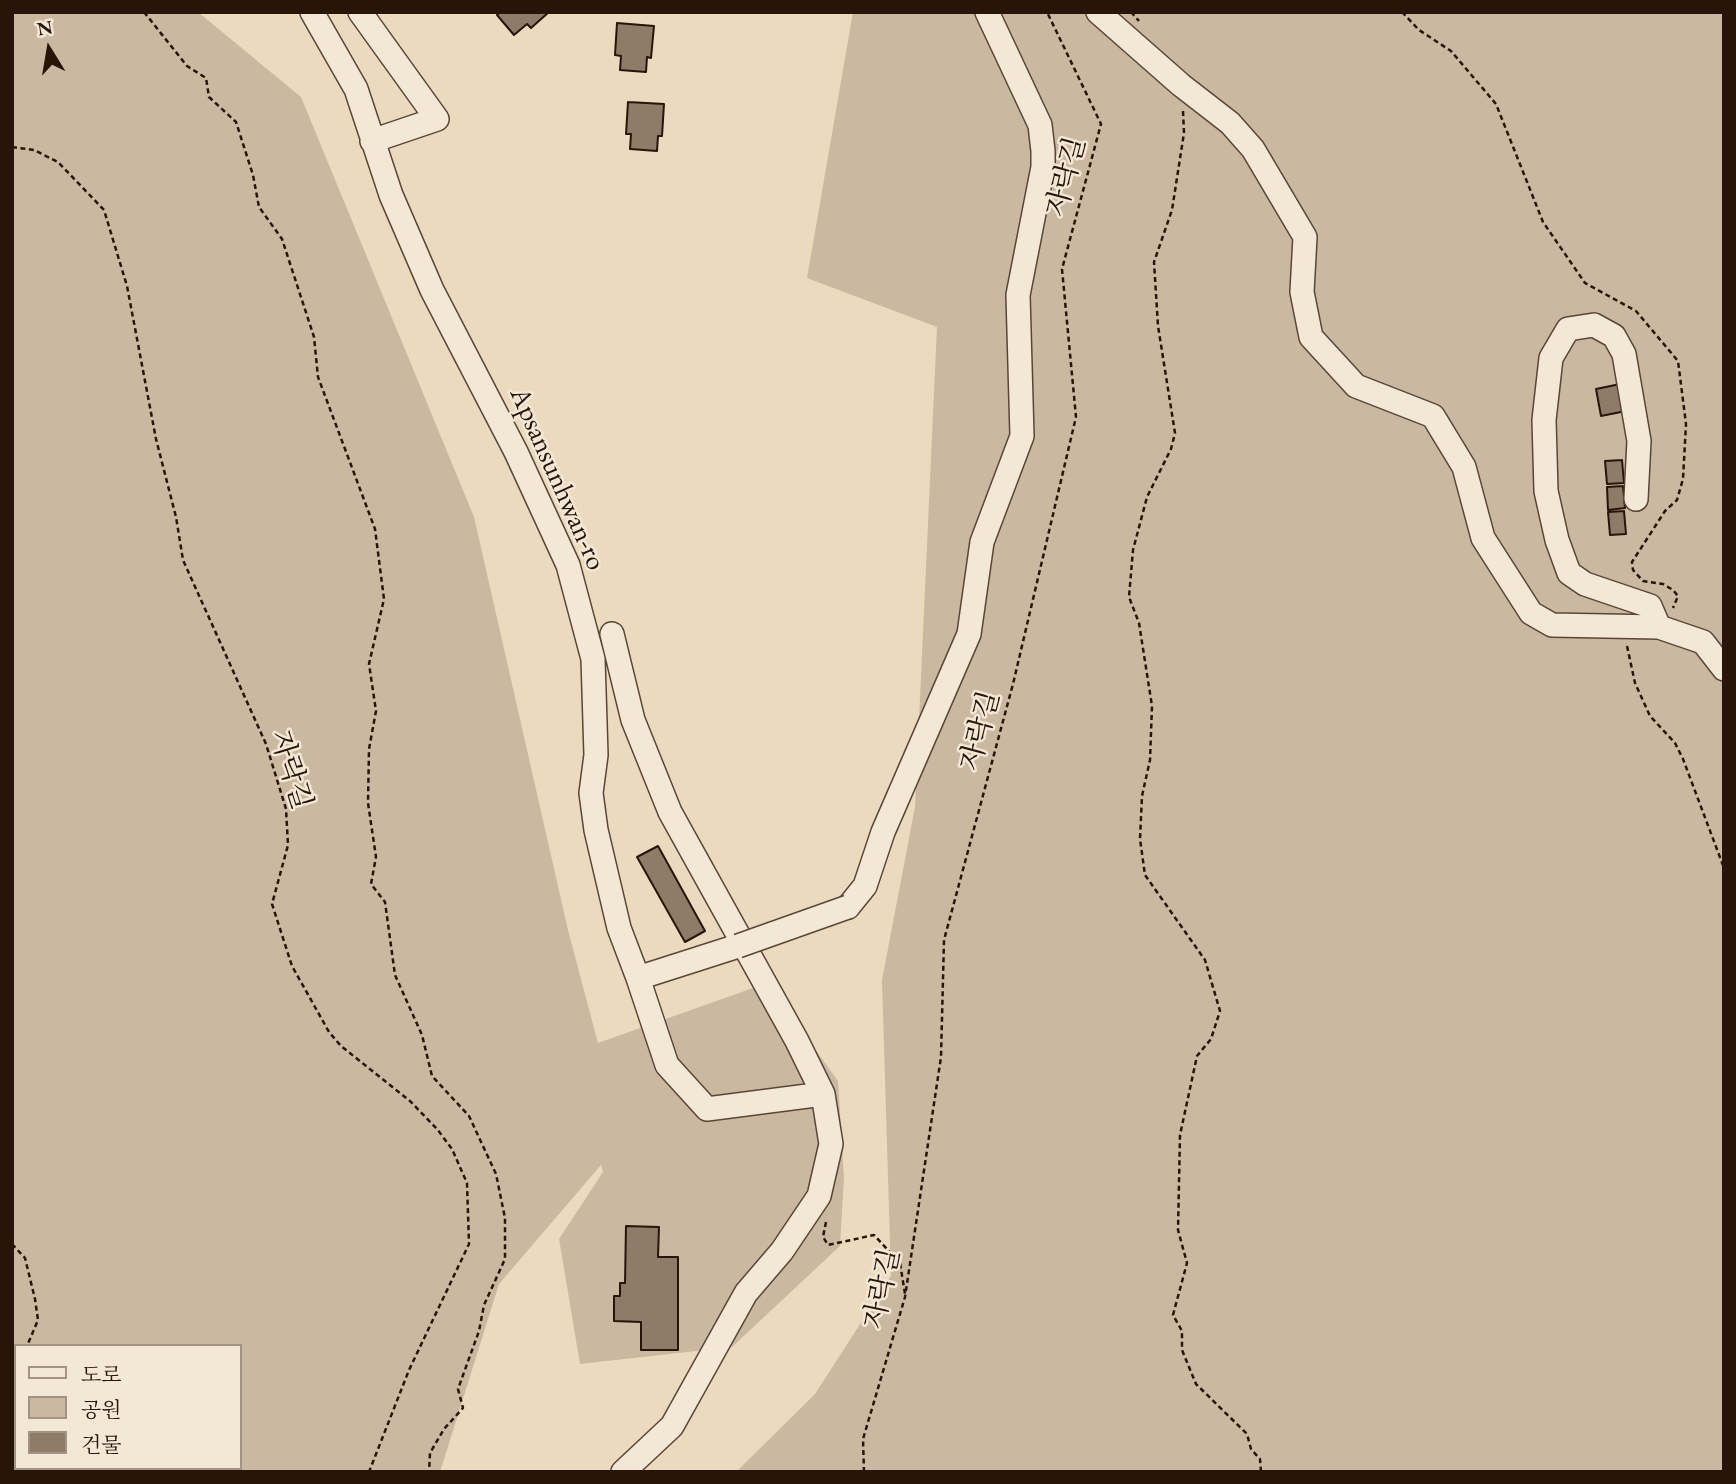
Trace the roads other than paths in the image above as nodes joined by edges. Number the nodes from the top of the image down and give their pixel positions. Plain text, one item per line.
1 (312, 12) edge
2 (360, 12) edge
3 (987, 12) edge
4 (1098, 12) edge
5 (372, 141) junction
6 (1636, 499) dead end
7 (1659, 627) junction
8 (612, 634) dead end
9 (1724, 669) edge
10 (638, 978) junction
11 (822, 1094) junction
12 (623, 1472) edge

1 - 5 street, Apsansunhwan-ro
2 - 5 street
3 - 10 street, bridge
4 - 7 street
5 - 10 street, Apsansunhwan-ro
6 - 7 street
7 - 9 street
8 - 11 street
10 - 11 street, Apsansunhwan-ro
11 - 12 street

